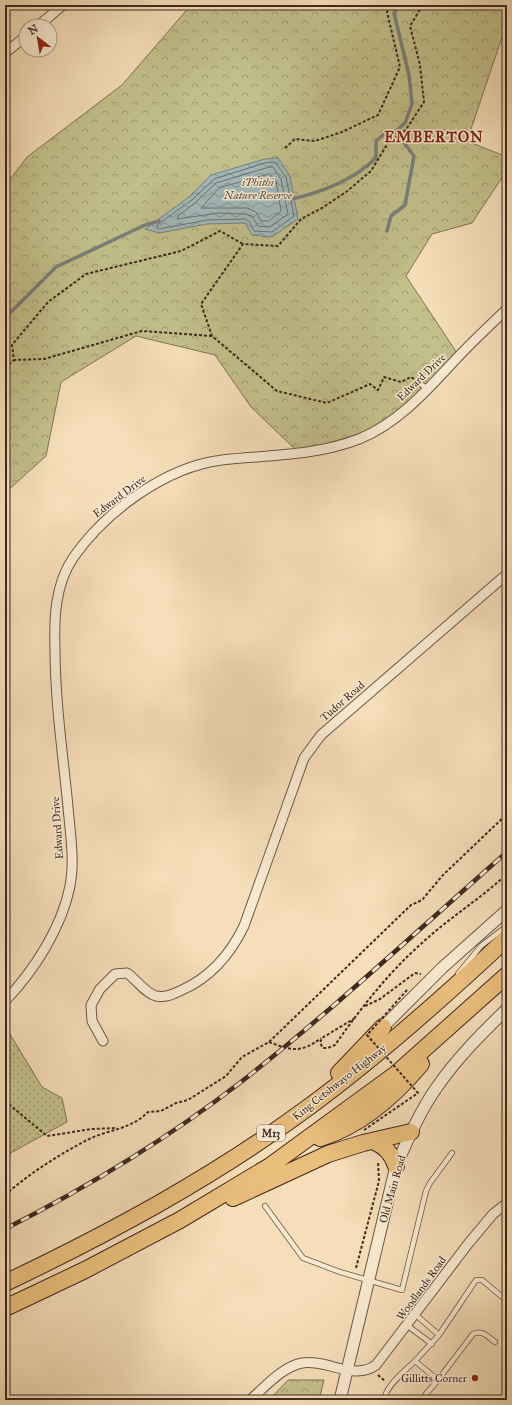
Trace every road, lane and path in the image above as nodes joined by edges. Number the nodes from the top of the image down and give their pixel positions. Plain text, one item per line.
1 (63, 5) edge
2 (390, 5) edge
3 (423, 5) edge
4 (48, 18) edge
5 (18, 42) edge
6 (5, 53) edge
7 (285, 148) dead end
8 (243, 244) junction
9 (507, 309) edge
10 (212, 336) junction
11 (14, 360) junction
12 (5, 368) edge
13 (419, 383) joint
14 (428, 389) junction
15 (507, 574) edge
16 (507, 814) edge
17 (507, 874) edge
18 (507, 910) edge
19 (507, 926) edge
20 (507, 938) edge
21 (507, 974) edge
22 (418, 980) dead end
23 (412, 985) dead end
24 (448, 991) junction
25 (5, 1001) edge
26 (364, 1006) junction
27 (507, 1009) edge
28 (355, 1018) junction
29 (383, 1027) joint
30 (322, 1038) junction
31 (103, 1041) dead end
32 (268, 1042) junction
33 (5, 1101) edge
34 (306, 1109) junction
35 (120, 1128) junction
36 (411, 1132) junction
37 (370, 1136) junction
38 (356, 1145) junction
39 (452, 1153) dead end
40 (378, 1158) dead end
41 (396, 1166) junction
42 (5, 1195) edge
43 (507, 1203) edge
44 (265, 1206) dead end
45 (180, 1220) junction
46 (353, 1276) junction
47 (368, 1280) junction
48 (5, 1283) edge
49 (507, 1300) edge
50 (5, 1308) edge
51 (416, 1315) junction
52 (408, 1326) junction
53 (439, 1335) junction
54 (495, 1342) dead end
55 (432, 1344) junction
56 (415, 1361) junction
57 (372, 1368) junction
58 (348, 1370) junction
59 (438, 1380) junction
60 (392, 1384) junction
61 (250, 1400) edge
62 (340, 1400) edge
63 (385, 1400) edge
64 (421, 1400) edge

1 - 4 street
2 - 7 path
3 - 8 path
5 - 6 street
8 - 10 path
8 - 11 path
9 - 14 street, Edward Drive
10 - 11 path
10 - 13 path
11 - 12 path
13 - 14 lane
14 - 25 street, Edward Drive
15 - 31 street, Tudor Road
16 - 32 path
17 - 26 path
18 - 29 street
19 - 24 lane
20 - 24 highway, King Cetshwayo Highway / M13
21 - 45 highway, M13
22 - 26 path
23 - 37 path, bridge
24 - 34 highway, King Cetshwayo Highway / M13
26 - 28 path
27 - 36 street, Old Main Road
28 - 30 path
28 - 30 path
29 - 34 highway
30 - 32 path
32 - 35 path
33 - 35 path
34 - 48 highway, King Cetshwayo Highway / M13
35 - 42 path
36 - 37 highway
36 - 41 street, Old Main Road
37 - 38 highway
37 - 38 path
37 - 41 highway
38 - 45 highway
39 - 47 lane
40 - 46 path
41 - 47 street, Old Main Road
43 - 51 street, Woodlands Road
44 - 46 lane
45 - 50 highway, M13
46 - 47 lane
47 - 58 street, Old Main Road
49 - 53 lane
51 - 52 street, Woodlands Road
51 - 53 lane
52 - 55 lane
52 - 57 street, Woodlands Road
53 - 55 lane
54 - 59 lane
55 - 56 lane
56 - 59 lane
56 - 60 lane
57 - 58 street
57 - 60 path
58 - 61 street
58 - 62 street, Old Main Road
59 - 64 lane
60 - 63 lane

